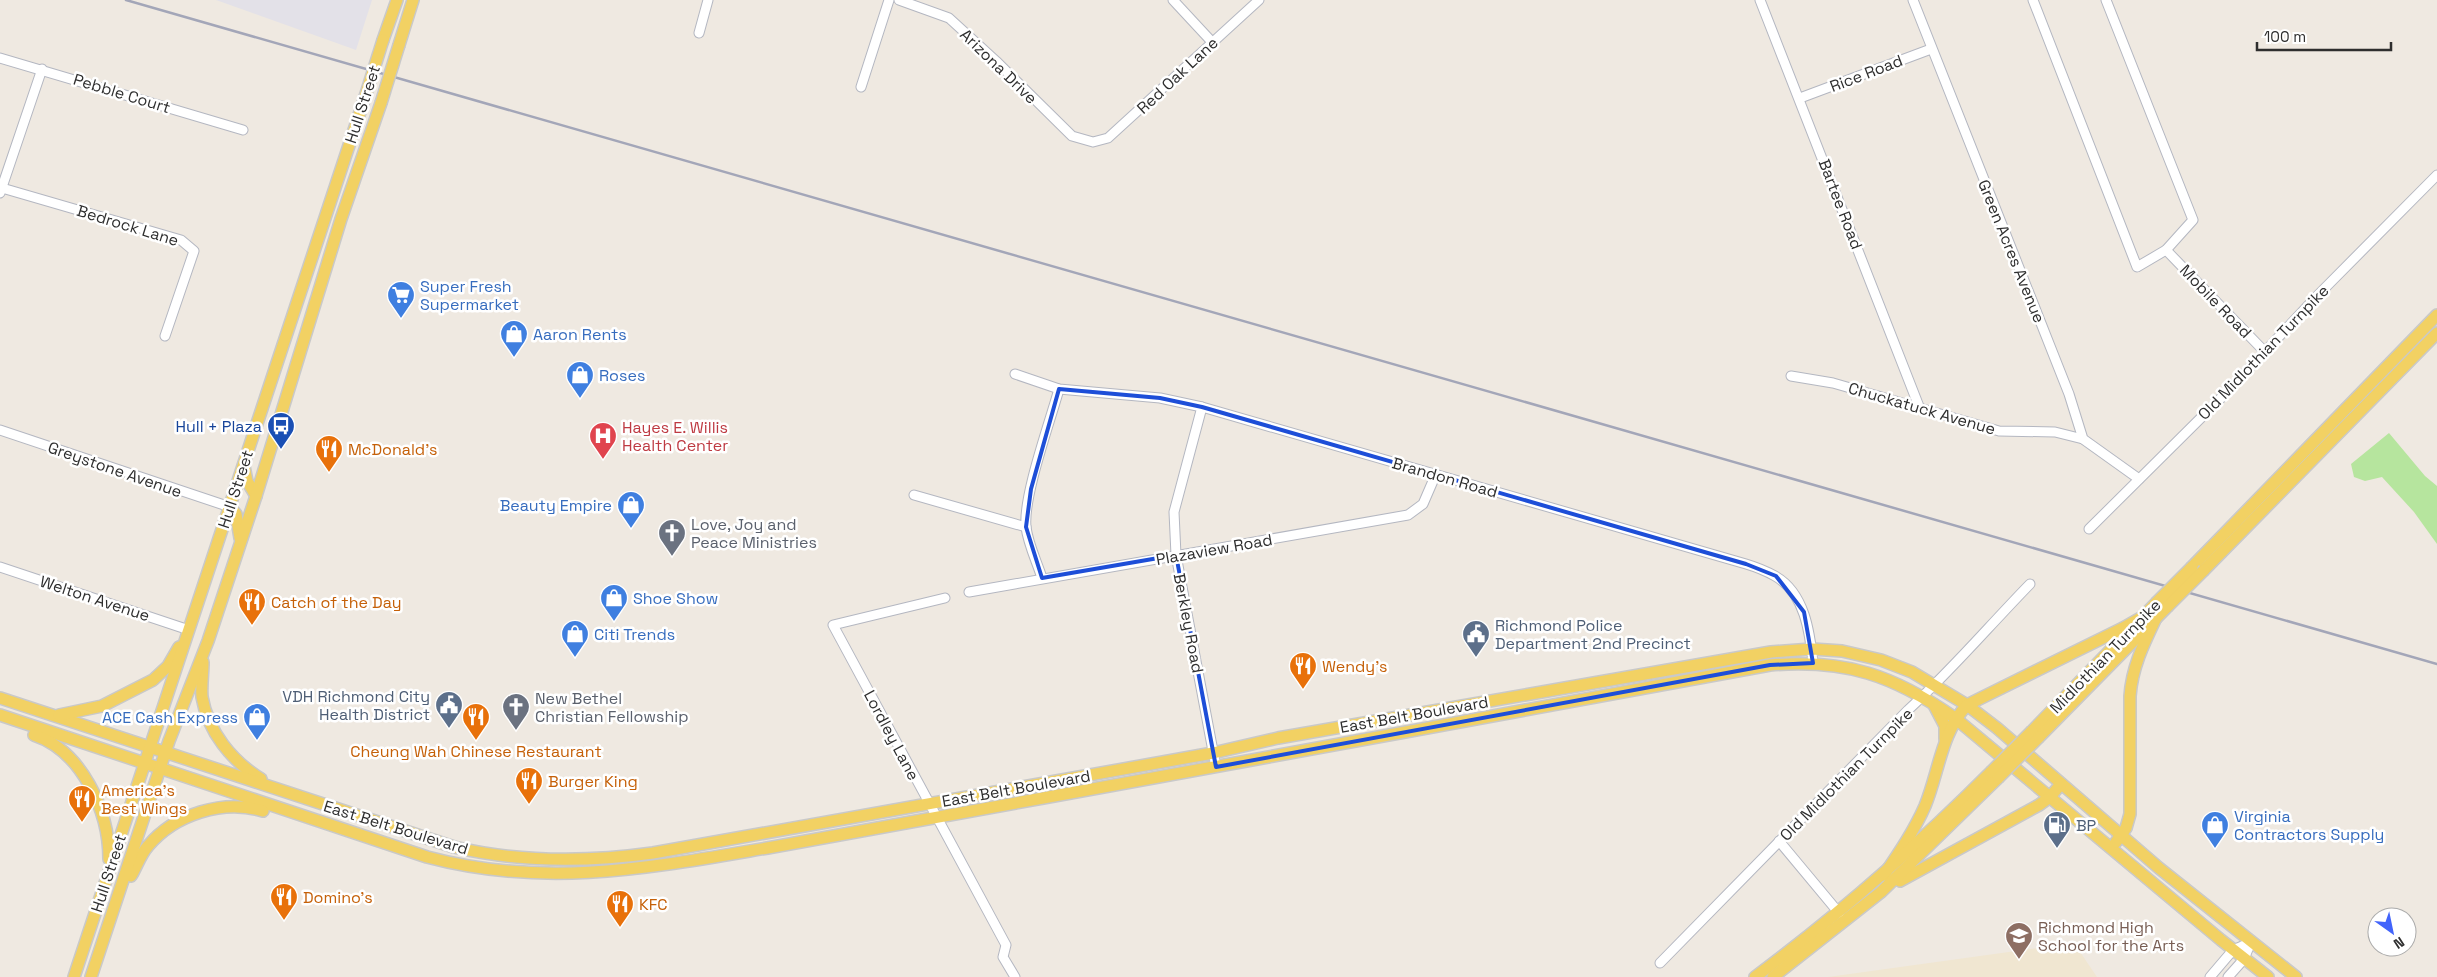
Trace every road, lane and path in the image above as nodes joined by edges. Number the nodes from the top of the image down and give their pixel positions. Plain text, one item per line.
1 (397, 0) edge
2 (413, 0) edge
3 (708, 0) edge
4 (889, 0) edge
5 (899, 0) edge
6 (1173, 0) edge
7 (1258, 0) edge
8 (1760, 0) edge
9 (1913, 0) edge
10 (2033, 0) edge
11 (2106, 0) edge
12 (699, 33) dead end
13 (1212, 42) junction
14 (1931, 49) junction
15 (0, 58) edge
16 (42, 69) junction
17 (861, 87) dead end
18 (1800, 98) junction
19 (243, 130) dead end
20 (1092, 142) joint
21 (2437, 175) edge
22 (1, 190) edge
23 (2166, 250) junction
24 (2437, 315) edge
25 (2437, 333) edge
26 (165, 336) dead end
27 (2266, 352) junction
28 (1015, 374) dead end
29 (1791, 376) dead end
30 (1059, 389) junction
31 (1202, 407) junction
32 (1920, 409) junction
33 (0, 430) edge
34 (2083, 439) junction
35 (243, 464) junction
36 (1436, 474) junction
37 (2139, 479) junction
38 (914, 495) dead end
39 (256, 496) junction
40 (230, 507) junction
41 (1026, 527) junction
42 (2089, 529) dead end
43 (241, 539) junction
44 (1176, 555) junction
45 (0, 567) edge
46 (1042, 578) junction
47 (2030, 584) dead end
48 (969, 592) dead end
49 (945, 598) dead end
50 (2162, 605) junction
51 (2144, 616) junction
52 (2155, 620) junction
53 (189, 630) junction
54 (1812, 649) junction
55 (203, 654) junction
56 (1813, 663) junction
57 (1935, 685) junction
58 (0, 698) edge
59 (1927, 699) junction
60 (1967, 705) junction
61 (54, 715) junction
62 (0, 716) edge
63 (1955, 718) junction
64 (2035, 734) junction
65 (1945, 740) junction
66 (150, 748) junction
67 (166, 753) junction
68 (1213, 753) junction
69 (144, 764) junction
70 (1216, 767) junction
71 (160, 769) junction
72 (1995, 775) junction
73 (2061, 784) junction
74 (277, 790) junction
75 (2050, 797) junction
76 (929, 804) junction
77 (296, 815) junction
78 (938, 818) junction
79 (2121, 836) junction
80 (1779, 841) junction
81 (2111, 848) junction
82 (110, 868) junction
83 (1884, 875) junction
84 (102, 890) junction
85 (1881, 892) junction
86 (116, 901) junction
87 (1839, 913) junction
88 (2251, 942) junction
89 (2233, 950) junction
90 (2244, 959) junction
91 (1660, 963) dead end
92 (74, 977) edge
93 (81, 977) edge
94 (91, 977) edge
95 (1015, 977) edge
96 (1755, 977) edge
97 (1773, 977) edge
98 (2210, 977) edge
99 (2228, 977) edge
100 (2268, 977) edge
101 (2296, 977) edge

1 - 35 main road, Hull Street, bridge
2 - 39 main road, Hull Street, bridge
3 - 12 street
4 - 17 street
5 - 20 street, Arizona Drive
6 - 13 street
7 - 13 street, Red Oak Lane
8 - 18 street, Bartee Road
9 - 14 street, Green Acres Avenue
10 - 23 street
11 - 23 street
13 - 20 street, Red Oak Lane
14 - 18 street, Rice Road
14 - 34 street, Green Acres Avenue
15 - 16 street, Pebble Court
16 - 19 street, Pebble Court
16 - 22 street
18 - 32 street, Bartee Road
21 - 27 street, Old Midlothian Turnpike
22 - 26 street, Bedrock Lane
23 - 27 street, Mobile Road
24 - 50 main road, Midlothian Turnpike, bridge
25 - 50 main road, Midlothian Turnpike, bridge
27 - 37 street, Old Midlothian Turnpike
28 - 30 street, Brandon Road
29 - 32 street, Chuckatuck Avenue
30 - 31 street, Brandon Road
30 - 41 street
31 - 36 street, Brandon Road
31 - 44 street, Berkley Road
32 - 34 street, Chuckatuck Avenue
33 - 40 street, Greystone Avenue
34 - 37 street
35 - 39 main road
35 - 40 main road, Hull Street
36 - 44 street, Plazaview Road
36 - 54 street, Brandon Road
37 - 42 street, Old Midlothian Turnpike
38 - 41 street
39 - 43 main road, Hull Street
40 - 43 main road
40 - 53 main road, Hull Street
41 - 46 street
43 - 55 main road, Hull Street
44 - 46 street, Plazaview Road
44 - 68 street, Berkley Road
45 - 53 street, Welton Avenue
46 - 48 street, Plazaview Road
47 - 57 street, Old Midlothian Turnpike
49 - 76 street, Lordley Lane
50 - 51 main road, Midlothian Turnpike
50 - 52 main road, Midlothian Turnpike
51 - 60 main road
51 - 64 main road, Midlothian Turnpike
52 - 64 main road, Midlothian Turnpike
52 - 79 main road
53 - 61 main road
53 - 66 main road, Hull Street
54 - 56 street, Brandon Road
54 - 57 main road, East Belt Boulevard
54 - 68 main road, East Belt Boulevard
55 - 67 main road, Hull Street
55 - 74 main road
56 - 59 main road, East Belt Boulevard
56 - 70 main road, East Belt Boulevard
57 - 59 street, Old Midlothian Turnpike
57 - 60 main road, East Belt Boulevard
58 - 61 main road, East Belt Boulevard
59 - 63 main road, East Belt Boulevard
59 - 65 main road
59 - 80 street, Old Midlothian Turnpike
60 - 63 main road
60 - 73 main road, East Belt Boulevard
61 - 66 main road, East Belt Boulevard
62 - 69 main road, East Belt Boulevard
62 - 82 main road
63 - 65 main road
63 - 75 main road, East Belt Boulevard
64 - 72 main road, Midlothian Turnpike, bridge
65 - 83 main road
66 - 67 main road, East Belt Boulevard
66 - 69 main road, Hull Street
67 - 71 main road, Hull Street
67 - 74 main road, East Belt Boulevard
68 - 70 street, Berkley Road
68 - 76 main road, East Belt Boulevard
69 - 71 main road, East Belt Boulevard
69 - 82 main road, Hull Street
70 - 78 main road, East Belt Boulevard
71 - 77 main road, East Belt Boulevard
71 - 86 main road, Hull Street
72 - 83 main road, Midlothian Turnpike
72 - 85 main road, Midlothian Turnpike
73 - 75 main road
73 - 79 main road, East Belt Boulevard
74 - 76 main road, East Belt Boulevard
75 - 81 main road, East Belt Boulevard
75 - 85 main road
76 - 78 street, Lordley Lane
77 - 78 main road, East Belt Boulevard
77 - 86 main road
78 - 95 street, Lordley Lane
79 - 81 main road
79 - 88 main road, East Belt Boulevard
80 - 87 street
80 - 91 street, Old Midlothian Turnpike
81 - 89 main road, East Belt Boulevard
82 - 84 main road, Hull Street
83 - 87 main road, Midlothian Turnpike
84 - 92 main road, Hull Street
84 - 93 main road
85 - 97 main road, Midlothian Turnpike
86 - 94 main road, Hull Street
87 - 96 main road, Midlothian Turnpike
88 - 89 street
88 - 90 street
88 - 101 main road, East Belt Boulevard
89 - 90 main road, East Belt Boulevard
89 - 98 street
90 - 99 street
90 - 100 main road, East Belt Boulevard

